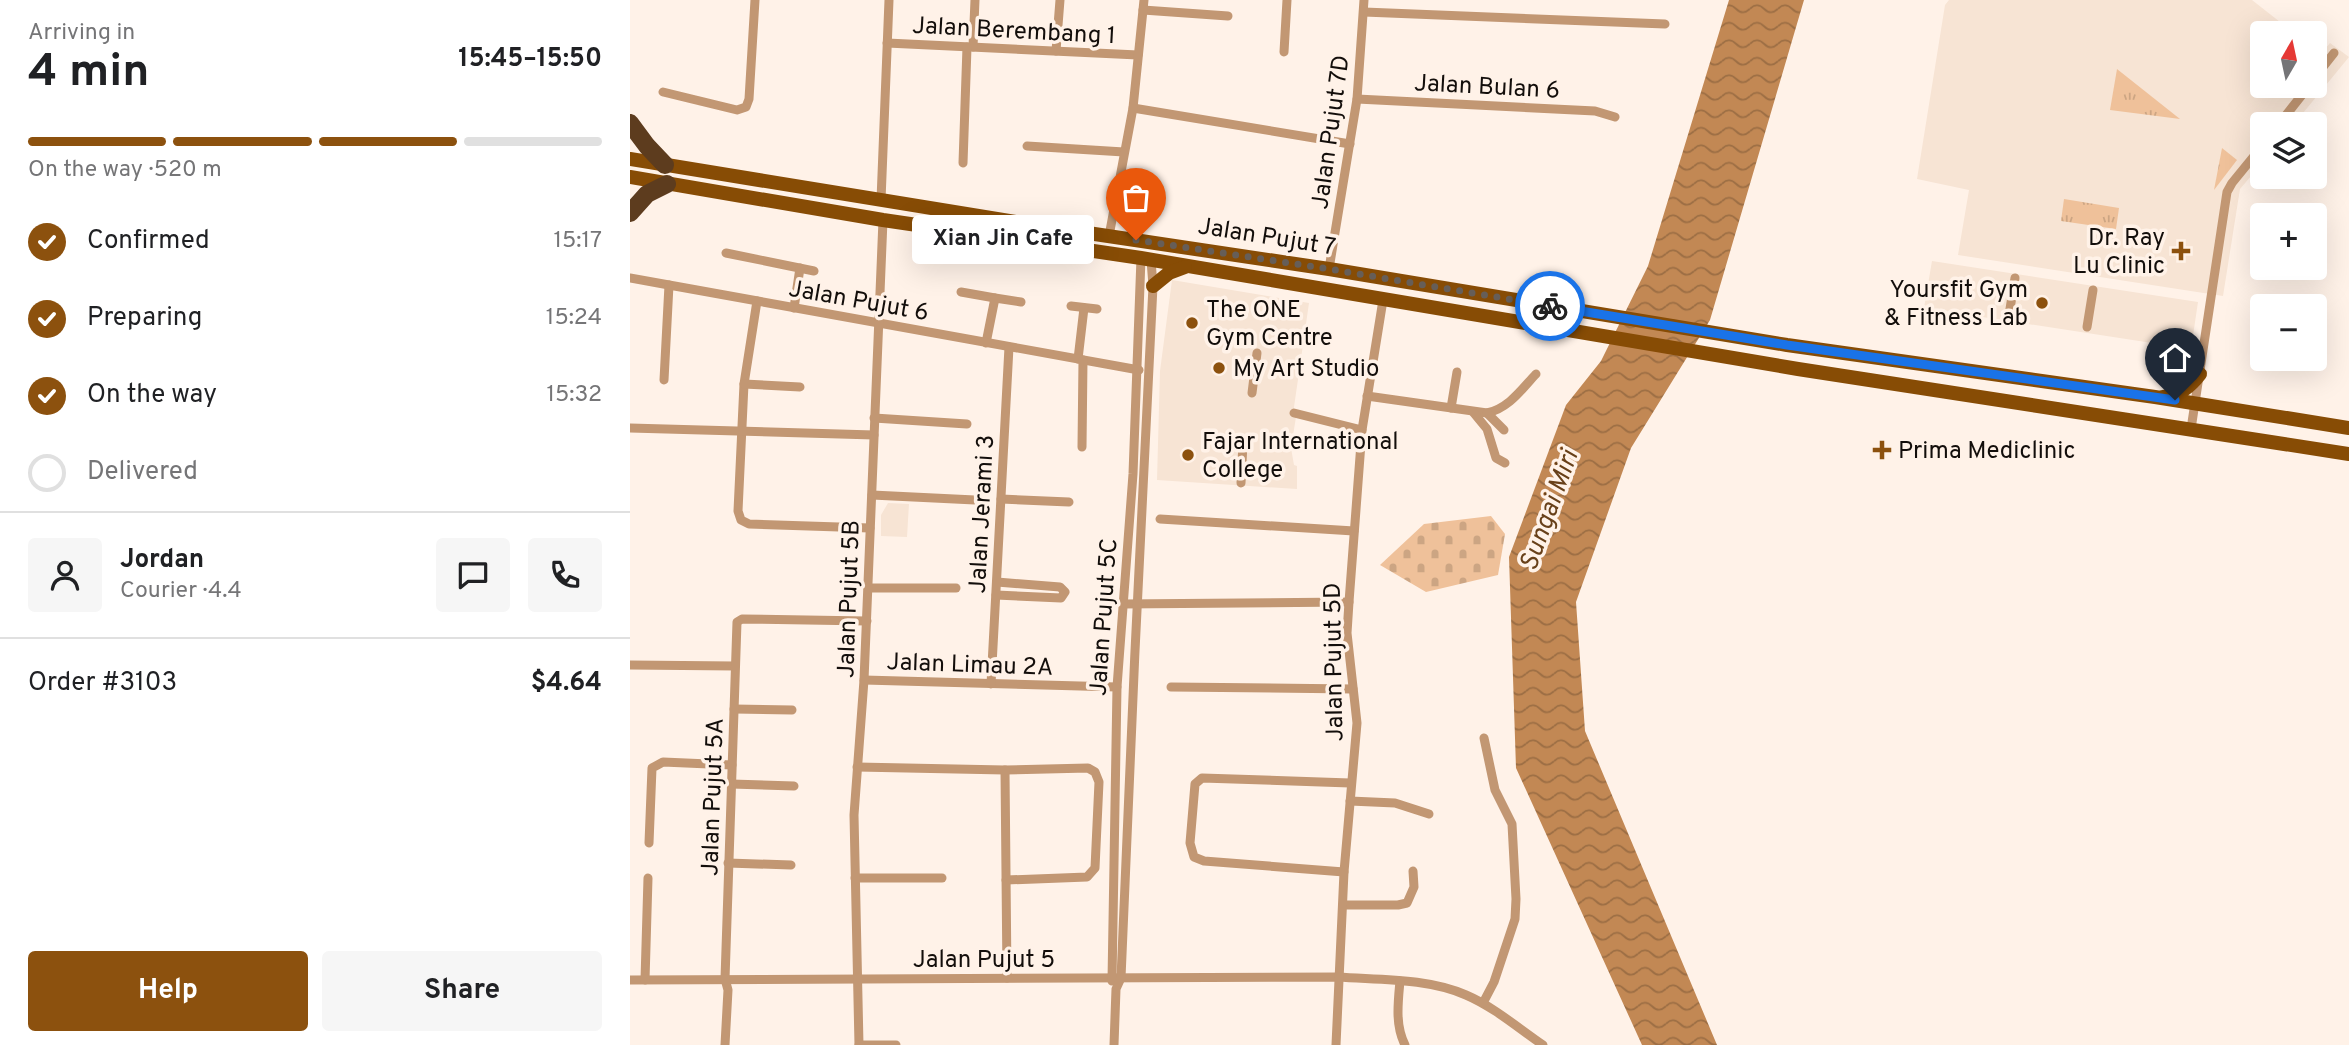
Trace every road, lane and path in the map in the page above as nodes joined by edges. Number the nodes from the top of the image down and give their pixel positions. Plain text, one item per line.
1 (755, 0) edge
2 (889, 0) edge
3 (975, 0) edge
4 (1060, 0) edge
5 (1287, 0) edge
6 (1364, 0) edge
7 (1144, 5) edge
8 (1364, 12) junction
9 (1228, 16) dead end
10 (1665, 24) dead end
11 (887, 43) junction
12 (970, 47) junction
13 (1056, 51) junction
14 (1284, 52) dead end
15 (2334, 53) dead end
16 (1139, 55) junction
17 (2328, 61) edge
18 (663, 92) dead end
19 (2300, 98) edge
20 (1357, 99) junction
21 (1133, 108) junction
22 (2288, 112) edge
23 (1615, 117) dead end
24 (630, 122) edge
25 (1350, 144) junction
26 (1027, 146) dead end
27 (1124, 152) junction
28 (630, 159) edge
29 (2250, 161) edge
30 (963, 163) dead end
31 (666, 165) junction
32 (630, 177) edge
33 (667, 184) junction
34 (881, 200) junction
35 (630, 213) edge
36 (883, 220) junction
37 (1041, 226) junction
38 (1109, 236) junction
39 (726, 254) dead end
40 (1146, 259) junction
41 (1186, 267) junction
42 (800, 268) junction
43 (1329, 269) junction
44 (814, 271) dead end
45 (630, 278) edge
46 (2015, 278) dead end
47 (669, 285) junction
48 (1153, 286) junction
49 (2094, 290) dead end
50 (961, 292) dead end
51 (995, 298) junction
52 (1383, 300) junction
53 (757, 301) junction
54 (1021, 302) dead end
55 (1071, 306) dead end
56 (794, 308) junction
57 (1084, 308) junction
58 (1097, 309) dead end
59 (2009, 315) dead end
60 (878, 323) junction
61 (2087, 327) dead end
62 (1139, 334) junction
63 (1151, 334) junction
64 (986, 343) junction
65 (1009, 347) junction
66 (1258, 353) dead end
67 (1081, 360) junction
68 (1136, 370) junction
69 (1149, 371) junction
70 (1457, 372) dead end
71 (1536, 374) dead end
72 (2199, 377) junction
73 (664, 380) dead end
74 (744, 384) junction
75 (800, 387) dead end
76 (1252, 393) dead end
77 (1367, 396) junction
78 (2155, 397) junction
79 (2195, 404) junction
80 (1451, 408) junction
81 (2227, 408) junction
82 (1473, 412) junction
83 (1487, 413) junction
84 (1294, 414) dead end
85 (874, 418) junction
86 (967, 424) dead end
87 (630, 428) edge
88 (2349, 428) edge
89 (1504, 429) dead end
90 (2191, 429) junction
91 (1362, 430) junction
92 (741, 431) junction
93 (874, 435) junction
94 (1243, 443) dead end
95 (1082, 447) dead end
96 (2349, 454) edge
97 (1505, 463) dead end
98 (1133, 474) junction
99 (1144, 475) junction
100 (1241, 483) dead end
101 (872, 495) junction
102 (1002, 499) junction
103 (975, 500) dead end
104 (1069, 502) dead end
105 (1160, 519) dead end
106 (870, 528) junction
107 (1354, 531) junction
108 (997, 582) junction
109 (868, 588) junction
110 (956, 588) dead end
111 (996, 595) junction
112 (1349, 602) junction
113 (1122, 604) junction
114 (1138, 605) junction
115 (867, 621) junction
116 (630, 665) edge
117 (734, 666) junction
118 (864, 680) junction
119 (991, 684) junction
120 (1118, 687) junction
121 (1171, 687) dead end
122 (1353, 689) junction
123 (734, 709) junction
124 (792, 710) dead end
125 (1483, 738) dead end
126 (732, 765) junction
127 (857, 767) junction
128 (1005, 770) junction
129 (1350, 783) junction
130 (731, 784) junction
131 (794, 786) dead end
132 (1350, 802) junction
133 (1429, 814) dead end
134 (649, 843) dead end
135 (728, 863) junction
136 (791, 865) dead end
137 (1413, 871) dead end
138 (1344, 872) junction
139 (648, 878) dead end
140 (855, 878) junction
141 (942, 878) dead end
142 (1006, 880) junction
143 (1343, 905) junction
144 (1338, 977) junction
145 (1007, 978) junction
146 (1116, 978) junction
147 (630, 979) edge
148 (645, 979) junction
149 (725, 979) junction
150 (859, 979) junction
151 (1400, 981) junction
152 (1483, 1003) junction
153 (725, 1045) edge
154 (859, 1045) edge
155 (896, 1045) edge
156 (1114, 1045) edge
157 (1336, 1045) edge
158 (1405, 1045) edge
159 (1543, 1045) edge

1 - 18 street
2 - 11 street
3 - 12 street
4 - 13 street
5 - 14 street
6 - 8 street, Jalan Pujut 7D
7 - 9 street
7 - 16 street
8 - 10 street
8 - 20 street, Jalan Pujut 7D
11 - 12 street, Jalan Berembang 1
11 - 34 street
12 - 13 street, Jalan Berembang 1
12 - 30 street
13 - 16 street, Jalan Berembang 1
15 - 17 street
16 - 21 street
19 - 22 street
20 - 23 street, Jalan Bulan 6
20 - 25 street, Jalan Pujut 7D
21 - 25 street
21 - 27 street
24 - 31 highway
25 - 43 street, Jalan Pujut 7D
26 - 27 street
27 - 38 street
28 - 31 main road, Jalan Pujut 7
29 - 72 street
31 - 34 main road, Jalan Pujut 7
32 - 33 main road, Jalan Pujut 7
33 - 35 highway
33 - 36 main road, Jalan Pujut 7
34 - 37 main road, Jalan Pujut 7
36 - 40 main road, Jalan Pujut 7
36 - 60 street, Jalan Pujut 5B
37 - 38 main road, Jalan Pujut 7
37 - 40 main road
38 - 43 main road, Jalan Pujut 7
39 - 42 street
40 - 41 main road, Jalan Pujut 7
40 - 48 street, Jalan Pujut 5C
40 - 62 street, Jalan Pujut 5C
41 - 48 main road
41 - 52 main road, Jalan Pujut 7
42 - 44 street
42 - 56 street
43 - 78 main road, Jalan Pujut 7
45 - 47 street, Jalan Pujut 6
46 - 59 street
47 - 53 street, Jalan Pujut 6
47 - 73 street
48 - 63 street, Jalan Pujut 5C
49 - 61 street
50 - 51 street
51 - 54 street
51 - 64 street
52 - 77 street, Jalan Pujut 5D
52 - 90 main road, Jalan Pujut 7
53 - 56 street, Jalan Pujut 6
53 - 74 street
55 - 57 street
56 - 60 street, Jalan Pujut 6
57 - 58 street
57 - 67 street
60 - 64 street, Jalan Pujut 6
60 - 85 street, Jalan Pujut 5B
62 - 63 street
62 - 68 street, Jalan Pujut 5C
63 - 69 street, Jalan Pujut 5C
64 - 65 street, Jalan Pujut 6
65 - 67 street, Jalan Pujut 6
65 - 102 street, Jalan Jerami 3
66 - 76 street
67 - 68 street, Jalan Pujut 6
67 - 95 street
68 - 69 street, Jalan Pujut 6
68 - 98 street, Jalan Pujut 5C
69 - 99 street, Jalan Pujut 5C
70 - 80 street
71 - 83 street
72 - 78 main road
72 - 79 street
72 - 81 main road
74 - 75 street
74 - 92 street
77 - 80 street
77 - 91 street, Jalan Pujut 5D
78 - 79 main road, Jalan Pujut 7
79 - 81 main road, Jalan Pujut 7
79 - 90 street
80 - 82 street
81 - 88 main road, Jalan Pujut 7
82 - 83 street
82 - 97 street
83 - 89 street
84 - 91 street
85 - 86 street
85 - 93 street, Jalan Pujut 5B
87 - 92 street
90 - 96 main road, Jalan Pujut 7
91 - 107 street, Jalan Pujut 5D
92 - 93 street
92 - 106 street
93 - 101 street, Jalan Pujut 5B
94 - 100 street
98 - 99 street
98 - 113 street, Jalan Pujut 5C
99 - 114 street, Jalan Pujut 5C
101 - 103 street
101 - 106 street, Jalan Pujut 5B
102 - 104 street
102 - 108 street, Jalan Jerami 3
105 - 107 street
106 - 109 street, Jalan Pujut 5B
107 - 112 street, Jalan Pujut 5D
108 - 111 street, Jalan Jerami 3
108 - 111 street
109 - 110 street
109 - 115 street, Jalan Pujut 5B
111 - 119 street, Jalan Jerami 3
112 - 114 street
112 - 122 street, Jalan Pujut 5D
113 - 114 street
113 - 120 street, Jalan Pujut 5C
114 - 146 street, Jalan Pujut 5C
115 - 117 street, Jalan Pujut 5A
115 - 118 street, Jalan Pujut 5B
116 - 117 street
117 - 123 street, Jalan Pujut 5A
118 - 119 street, Jalan Limau 2A
118 - 127 street, Jalan Pujut 5B
119 - 120 street, Jalan Limau 2A
120 - 146 street, Jalan Pujut 5C
121 - 122 street
122 - 129 street, Jalan Pujut 5D
123 - 124 street
123 - 126 street, Jalan Pujut 5A
125 - 152 street
126 - 130 street, Jalan Pujut 5A
126 - 134 street
127 - 128 street
127 - 140 street, Jalan Pujut 5B
128 - 142 street
128 - 142 street
129 - 132 street, Jalan Pujut 5D
129 - 138 street
130 - 131 street
130 - 135 street, Jalan Pujut 5A
132 - 133 street
132 - 138 street, Jalan Pujut 5D
135 - 136 street
135 - 149 street, Jalan Pujut 5A
137 - 143 street
138 - 143 street, Jalan Pujut 5D
139 - 148 street
140 - 141 street
140 - 150 street, Jalan Pujut 5B
142 - 145 street
143 - 144 street, Jalan Pujut 5D
144 - 146 street, Jalan Pujut 5
144 - 151 street, Jalan Pujut 5
144 - 157 street, Jalan Pujut 5D
145 - 146 street, Jalan Pujut 5
145 - 150 street, Jalan Pujut 5
146 - 156 street
147 - 148 street, Jalan Pujut 5
148 - 149 street, Jalan Pujut 5
149 - 150 street, Jalan Pujut 5
149 - 153 street, Jalan Pujut 5A
150 - 154 street, Jalan Pujut 5B
151 - 152 street, Jalan Pujut 5
151 - 158 street
152 - 159 street, Jalan Pujut 5
154 - 155 street

